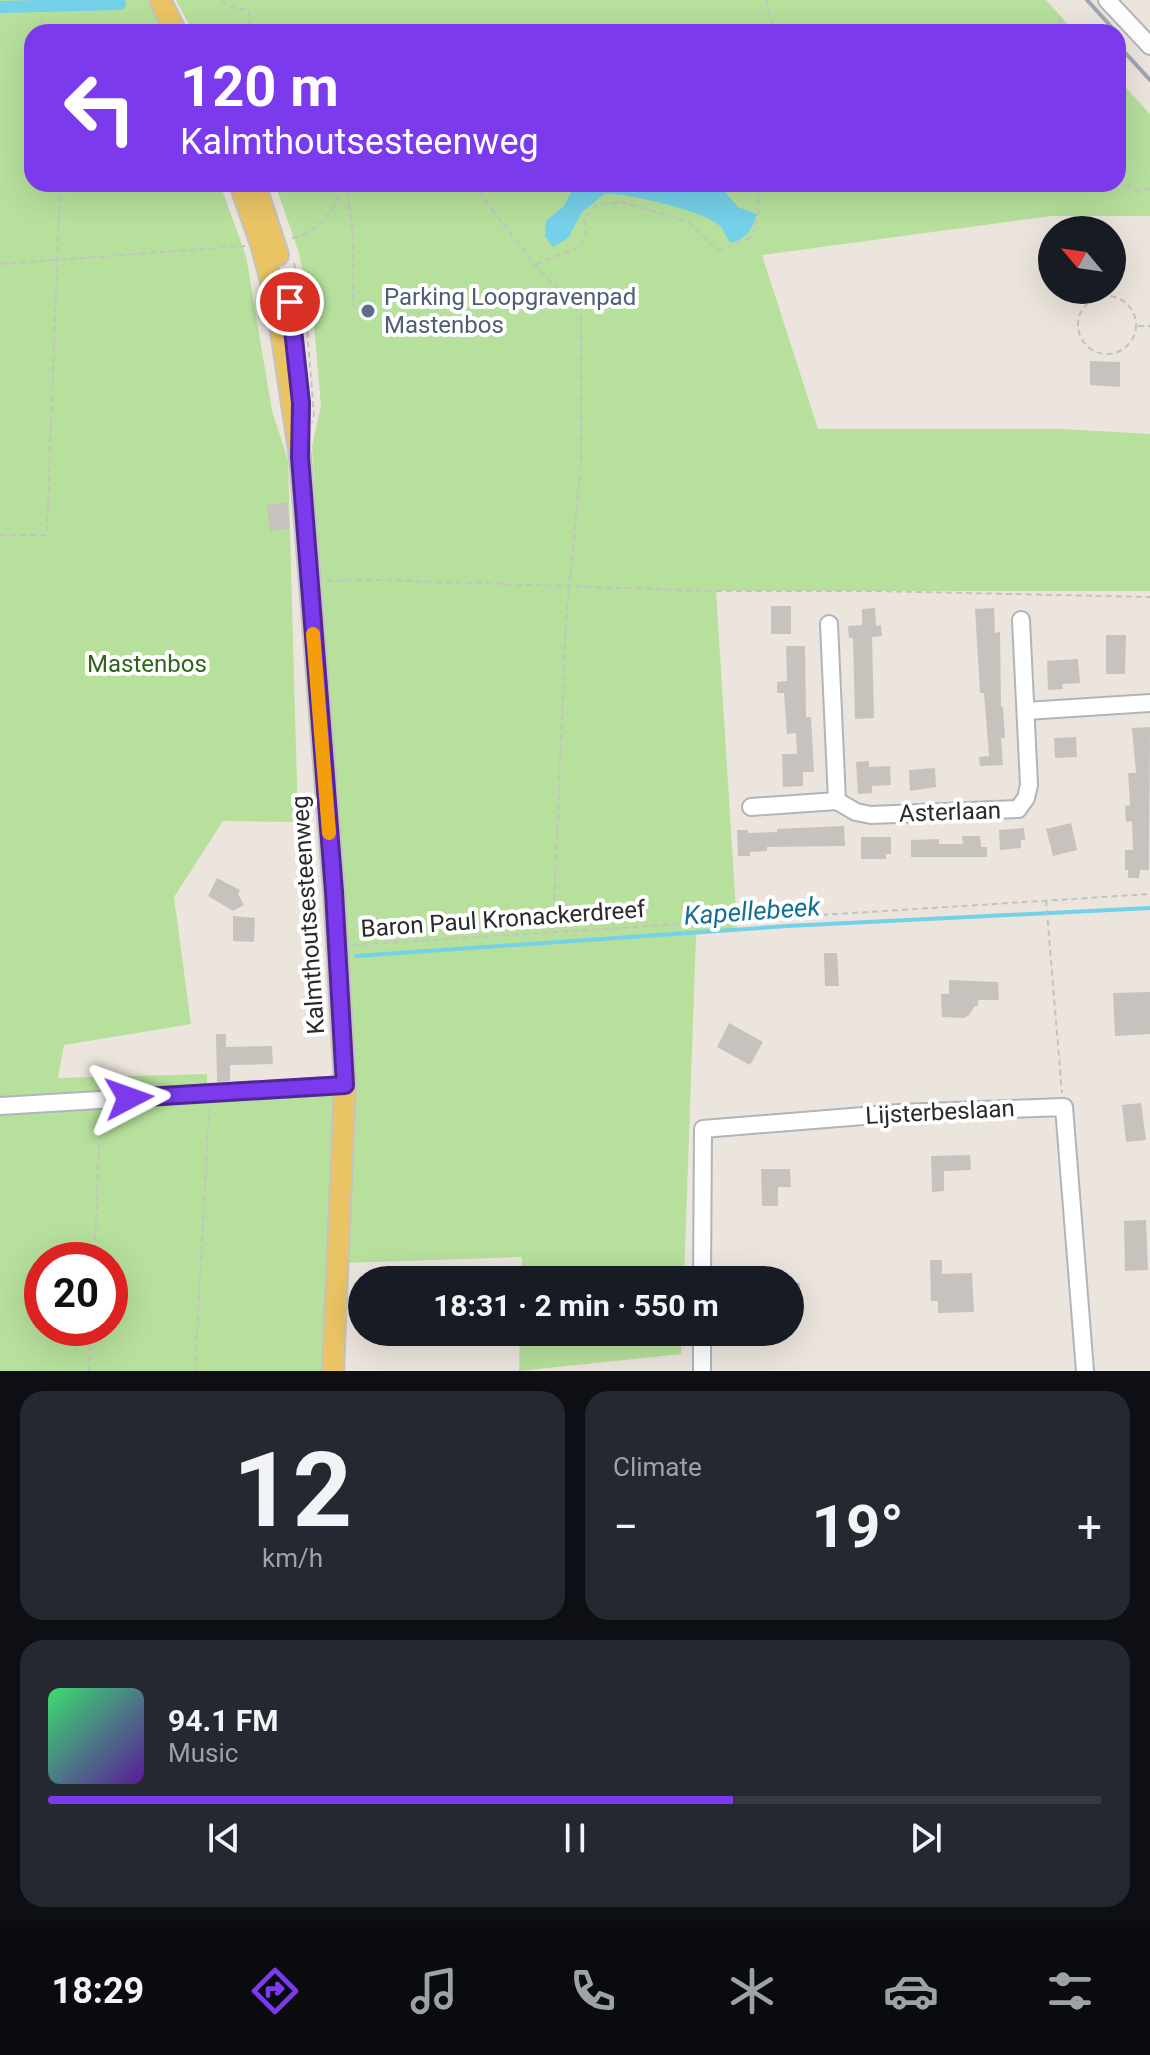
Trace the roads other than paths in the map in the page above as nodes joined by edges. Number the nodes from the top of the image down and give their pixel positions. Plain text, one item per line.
1 (160, 0) edge
2 (1107, 0) edge
3 (172, 24) edge
4 (1150, 46) edge
5 (245, 192) edge
6 (258, 192) edge
7 (276, 246) junction
8 (1021, 620) dead end
9 (829, 624) dead end
10 (1150, 703) edge
11 (1026, 711) junction
12 (837, 801) junction
13 (751, 807) dead end
14 (345, 1085) junction
15 (0, 1106) edge
16 (702, 1266) edge
17 (702, 1346) edge
18 (333, 1371) edge
19 (702, 1371) edge
20 (1085, 1371) edge

1 - 3 main road
2 - 4 street
5 - 7 main road, Kalmthoutsesteenweg
6 - 7 main road, Kalmthoutsesteenweg
7 - 14 main road, Kalmthoutsesteenweg
8 - 11 street, Asterlaan
9 - 12 street
10 - 11 street
11 - 12 street, Asterlaan
12 - 13 street, Asterlaan
14 - 15 street
14 - 18 main road, Kalmthoutsesteenweg
16 - 20 street, Lijsterbeslaan
17 - 19 street

